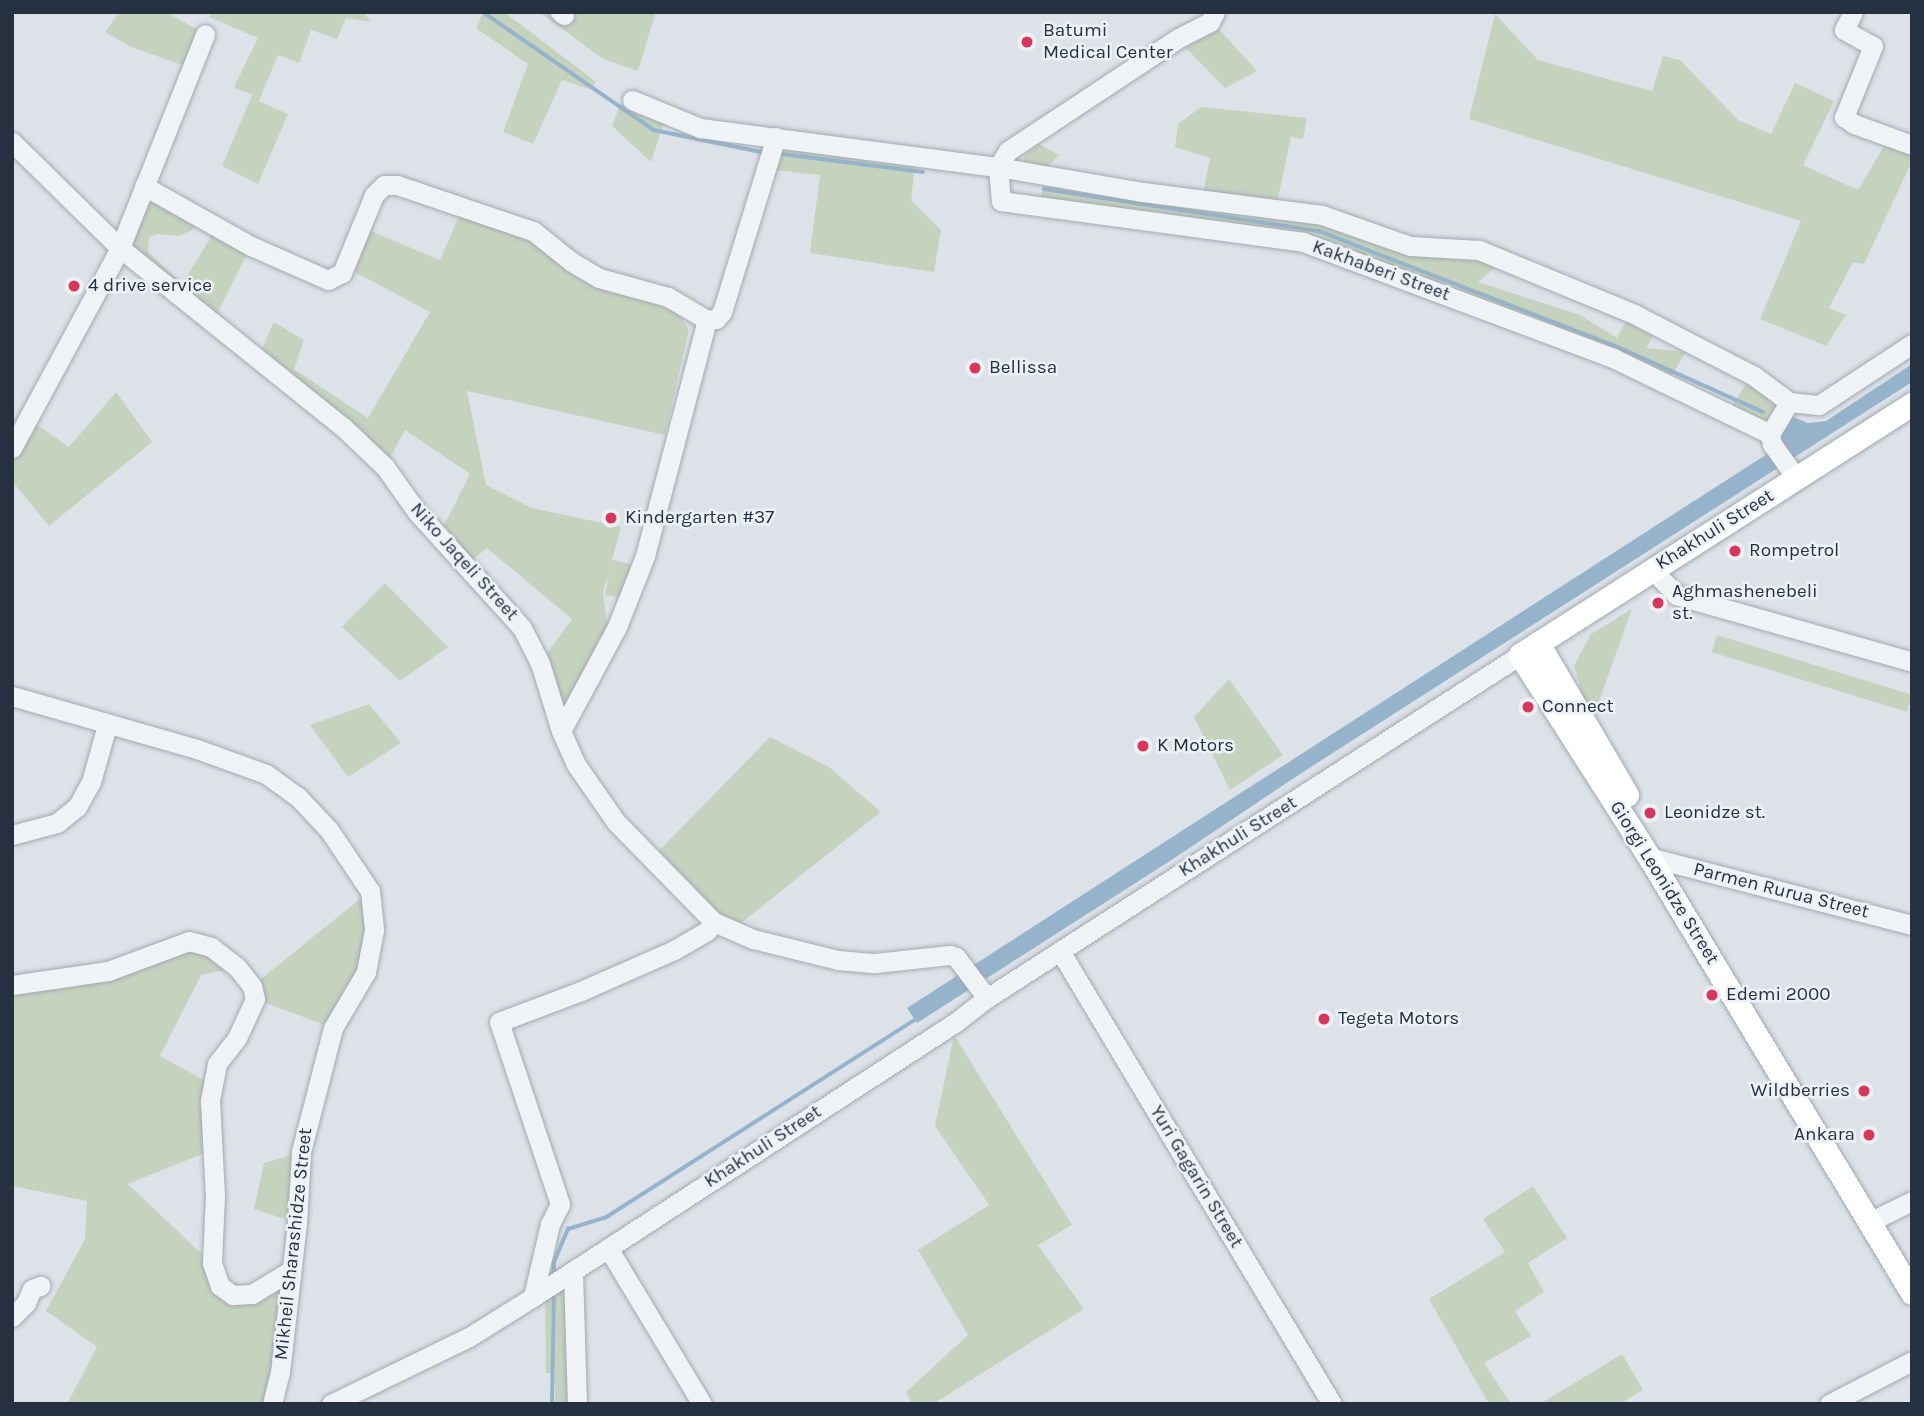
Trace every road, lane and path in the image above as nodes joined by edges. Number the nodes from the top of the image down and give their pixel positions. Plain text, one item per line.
1 (1215, 12) edge
2 (1853, 12) edge
3 (205, 34) dead end
4 (632, 100) dead end
5 (776, 137) junction
6 (12, 142) edge
7 (1912, 145) edge
8 (998, 167) junction
9 (144, 186) junction
10 (120, 248) junction
11 (707, 320) junction
12 (1912, 344) edge
13 (1788, 402) junction
14 (1912, 404) edge
15 (1771, 439) junction
16 (12, 447) edge
17 (1792, 472) junction
18 (1652, 569) junction
19 (1529, 649) junction
20 (1912, 662) edge
21 (12, 696) edge
22 (107, 725) junction
23 (561, 731) junction
24 (12, 835) edge
25 (1659, 860) junction
26 (714, 922) junction
27 (1912, 925) edge
28 (1060, 951) junction
29 (12, 985) edge
30 (987, 998) junction
31 (1912, 1201) edge
32 (1875, 1219) junction
33 (608, 1248) junction
34 (1912, 1267) edge
35 (290, 1271) junction
36 (570, 1273) junction
37 (40, 1286) dead end
38 (1912, 1293) edge
39 (538, 1294) junction
40 (12, 1317) edge
41 (1912, 1361) edge
42 (272, 1404) edge
43 (331, 1404) edge
44 (577, 1404) edge
45 (702, 1404) edge
46 (1332, 1404) edge
47 (1829, 1404) edge

1 - 8 street
2 - 7 street
3 - 9 street
4 - 5 street
5 - 8 street
5 - 11 street
6 - 10 street, Niko Jaqeli Street
8 - 13 street, Kakhaberi Street
8 - 15 street, Kakhaberi Street
9 - 10 street
9 - 11 street
10 - 16 street
10 - 23 street, Niko Jaqeli Street
11 - 23 street
12 - 13 street
13 - 15 street
14 - 17 main road, Khakhuli Street
15 - 17 street
17 - 18 main road, Khakhuli Street
18 - 19 main road, Khakhuli Street
18 - 20 street
19 - 25 main road, Giorgi Leonidze Street
19 - 28 street, Khakhuli Street
21 - 22 street, Mikheil Sharashidze Street
22 - 24 street
22 - 35 street, Mikheil Sharashidze Street
23 - 26 street, Niko Jaqeli Street
25 - 27 street, Parmen Rurua Street
25 - 32 main road, Giorgi Leonidze Street
26 - 30 street, Niko Jaqeli Street
26 - 39 street
28 - 30 street, Khakhuli Street
28 - 46 street, Yuri Gagarin Street
29 - 35 street
30 - 33 street, Khakhuli Street
31 - 32 street
32 - 34 main road, Giorgi Leonidze Street
32 - 38 main road, Giorgi Leonidze Street
33 - 36 street, Khakhuli Street
33 - 45 street
35 - 42 street, Mikheil Sharashidze Street
36 - 39 street, Khakhuli Street
36 - 44 street
37 - 40 street
39 - 43 street
41 - 47 street

